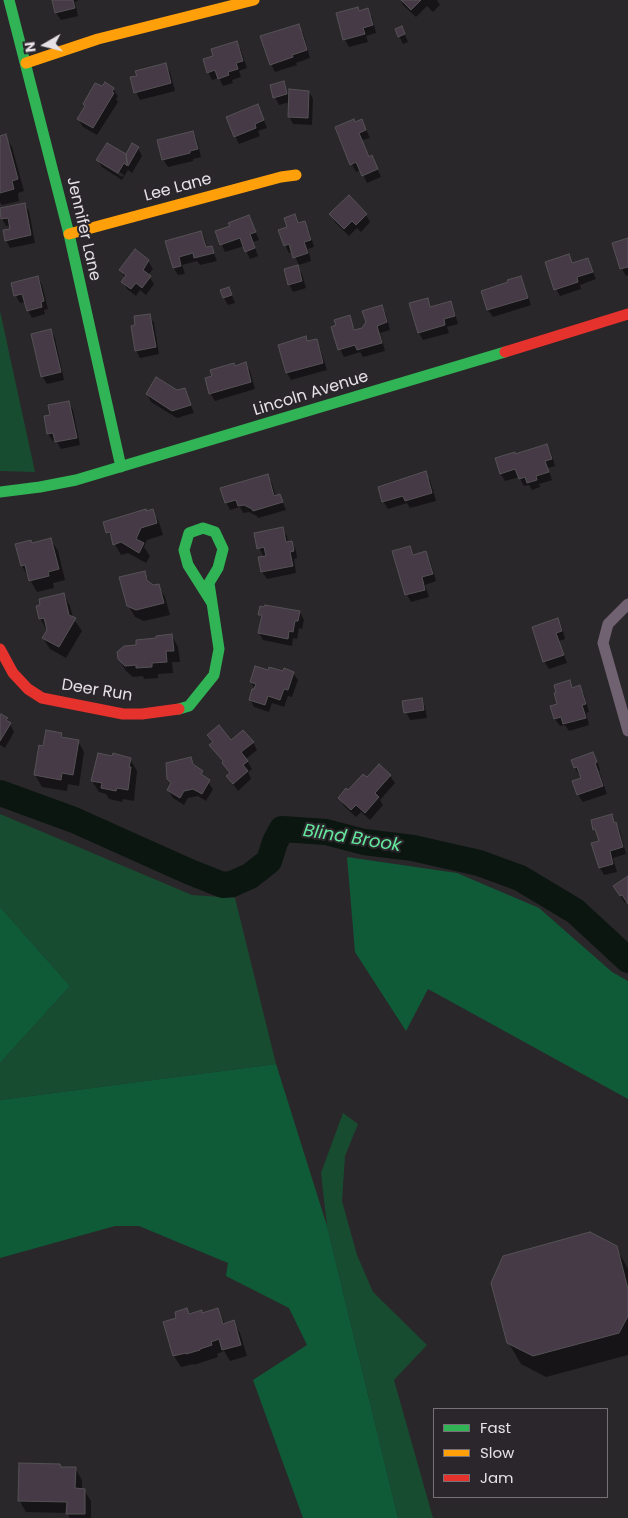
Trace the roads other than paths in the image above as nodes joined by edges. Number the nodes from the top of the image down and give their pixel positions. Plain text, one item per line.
1 (9, 0) edge
2 (254, 0) edge
3 (26, 63) junction
4 (296, 175) dead end
5 (69, 234) junction
6 (628, 314) edge
7 (121, 467) junction
8 (0, 492) edge
9 (212, 603) junction
10 (628, 604) edge
11 (0, 649) edge
12 (628, 732) edge

1 - 3 street, Jennifer Lane
2 - 3 street
3 - 5 street, Jennifer Lane
4 - 5 street, Lee Lane
5 - 7 street, Jennifer Lane
6 - 7 street, Lincoln Avenue
7 - 8 street, Lincoln Avenue
9 - 9 street, Deer Run
9 - 11 street, Deer Run
10 - 12 street

